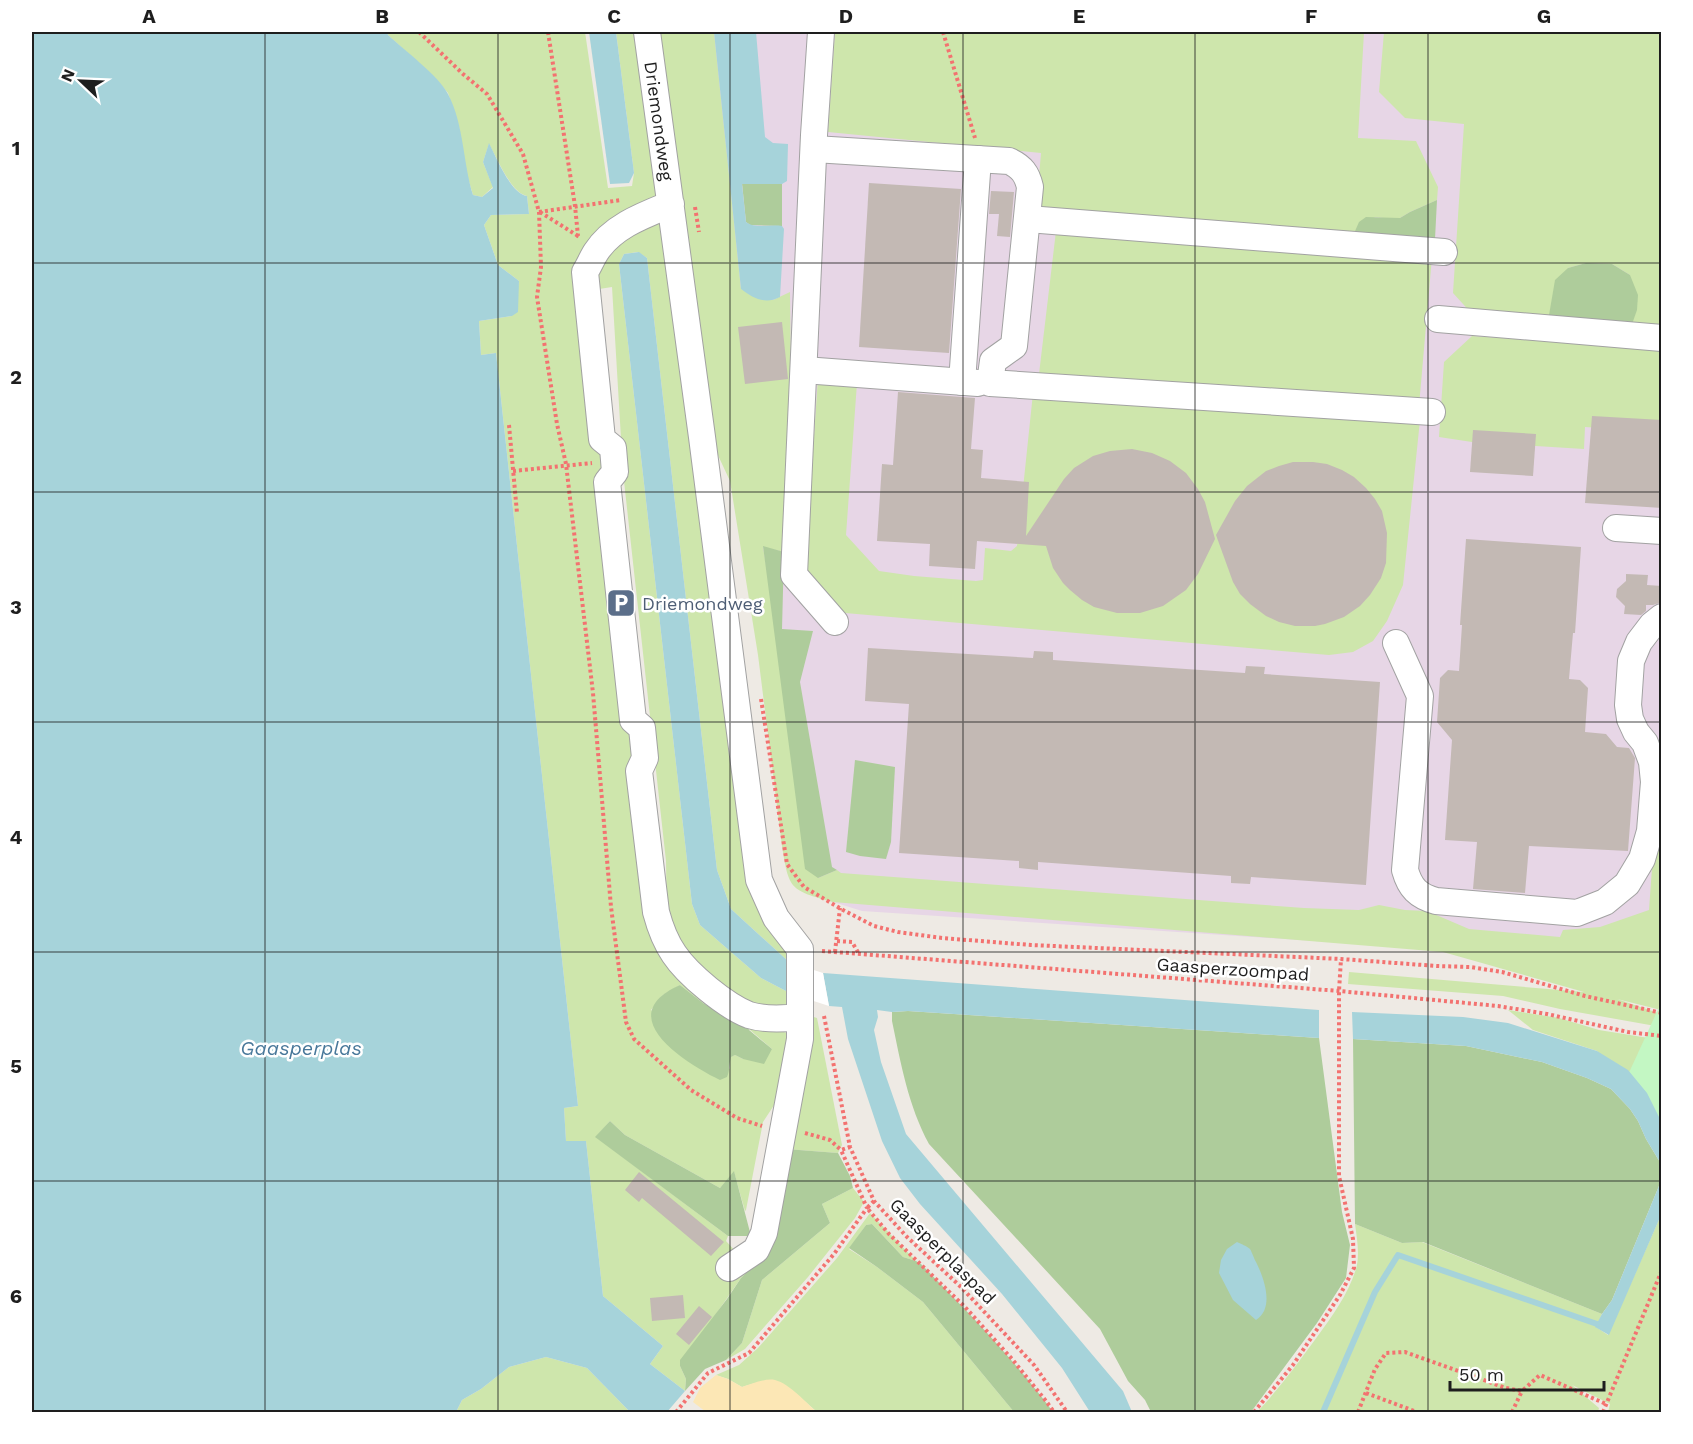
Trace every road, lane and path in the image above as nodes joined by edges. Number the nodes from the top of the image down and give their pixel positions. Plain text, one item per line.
1 (419, 32) edge
2 (549, 32) edge
3 (647, 32) edge
4 (821, 32) edge
5 (943, 32) edge
6 (814, 149) junction
7 (978, 159) junction
8 (670, 204) junction
9 (539, 212) junction
10 (1028, 219) junction
11 (540, 234) dead end
12 (578, 236) dead end
13 (1444, 252) dead end
14 (1438, 319) dead end
15 (1662, 338) edge
16 (804, 370) junction
17 (962, 382) junction
18 (990, 383) junction
19 (1432, 412) dead end
20 (509, 425) dead end
21 (614, 460) junction
22 (513, 471) junction
23 (517, 513) dead end
24 (1616, 528) dead end
25 (1662, 531) edge
26 (1662, 617) edge
27 (835, 622) dead end
28 (1396, 643) dead end
29 (759, 690) dead end
30 (840, 908) junction
31 (837, 941) junction
32 (800, 949) junction
33 (835, 952) junction
34 (859, 954) junction
35 (1341, 959) junction
36 (1339, 991) junction
37 (811, 1011) junction
38 (1662, 1013) edge
39 (1662, 1036) edge
40 (840, 1150) dead end
41 (874, 1201) junction
42 (867, 1208) junction
43 (729, 1268) dead end
44 (1662, 1270) edge
45 (1522, 1391) junction
46 (1366, 1393) junction
47 (1606, 1404) junction
48 (676, 1413) edge
49 (1054, 1413) edge
50 (1067, 1413) edge
51 (1254, 1413) edge
52 (1358, 1413) edge
53 (1417, 1413) edge
54 (1512, 1413) edge
55 (1603, 1413) edge

1 - 9 path
2 - 9 path
3 - 8 street, Driemondweg
4 - 6 street
5 - 7 path
6 - 7 street
6 - 16 street
7 - 10 street
7 - 17 street
8 - 21 street
8 - 32 street, Driemondweg
9 - 11 path
9 - 12 path
10 - 13 street
10 - 18 street
14 - 15 street
16 - 17 street
16 - 27 street
17 - 18 street
18 - 19 street
20 - 22 path
21 - 22 path
21 - 37 street
22 - 23 path
24 - 25 street
26 - 28 street
29 - 30 path
30 - 31 path
30 - 35 path
31 - 33 path
31 - 34 path
32 - 33 path, Gaasperzoompad
32 - 37 street
33 - 34 path, Gaasperzoompad
34 - 36 path, Gaasperzoompad
35 - 36 path
35 - 38 path
36 - 39 path, Gaasperzoompad
36 - 51 path
37 - 41 path, Gaasperplaspad
37 - 43 street
40 - 42 path
41 - 42 path
41 - 50 path, Gaasperplaspad
42 - 48 path
42 - 49 path
44 - 47 path
45 - 46 path
45 - 47 path
45 - 54 path
46 - 52 path
46 - 53 path
47 - 55 path

